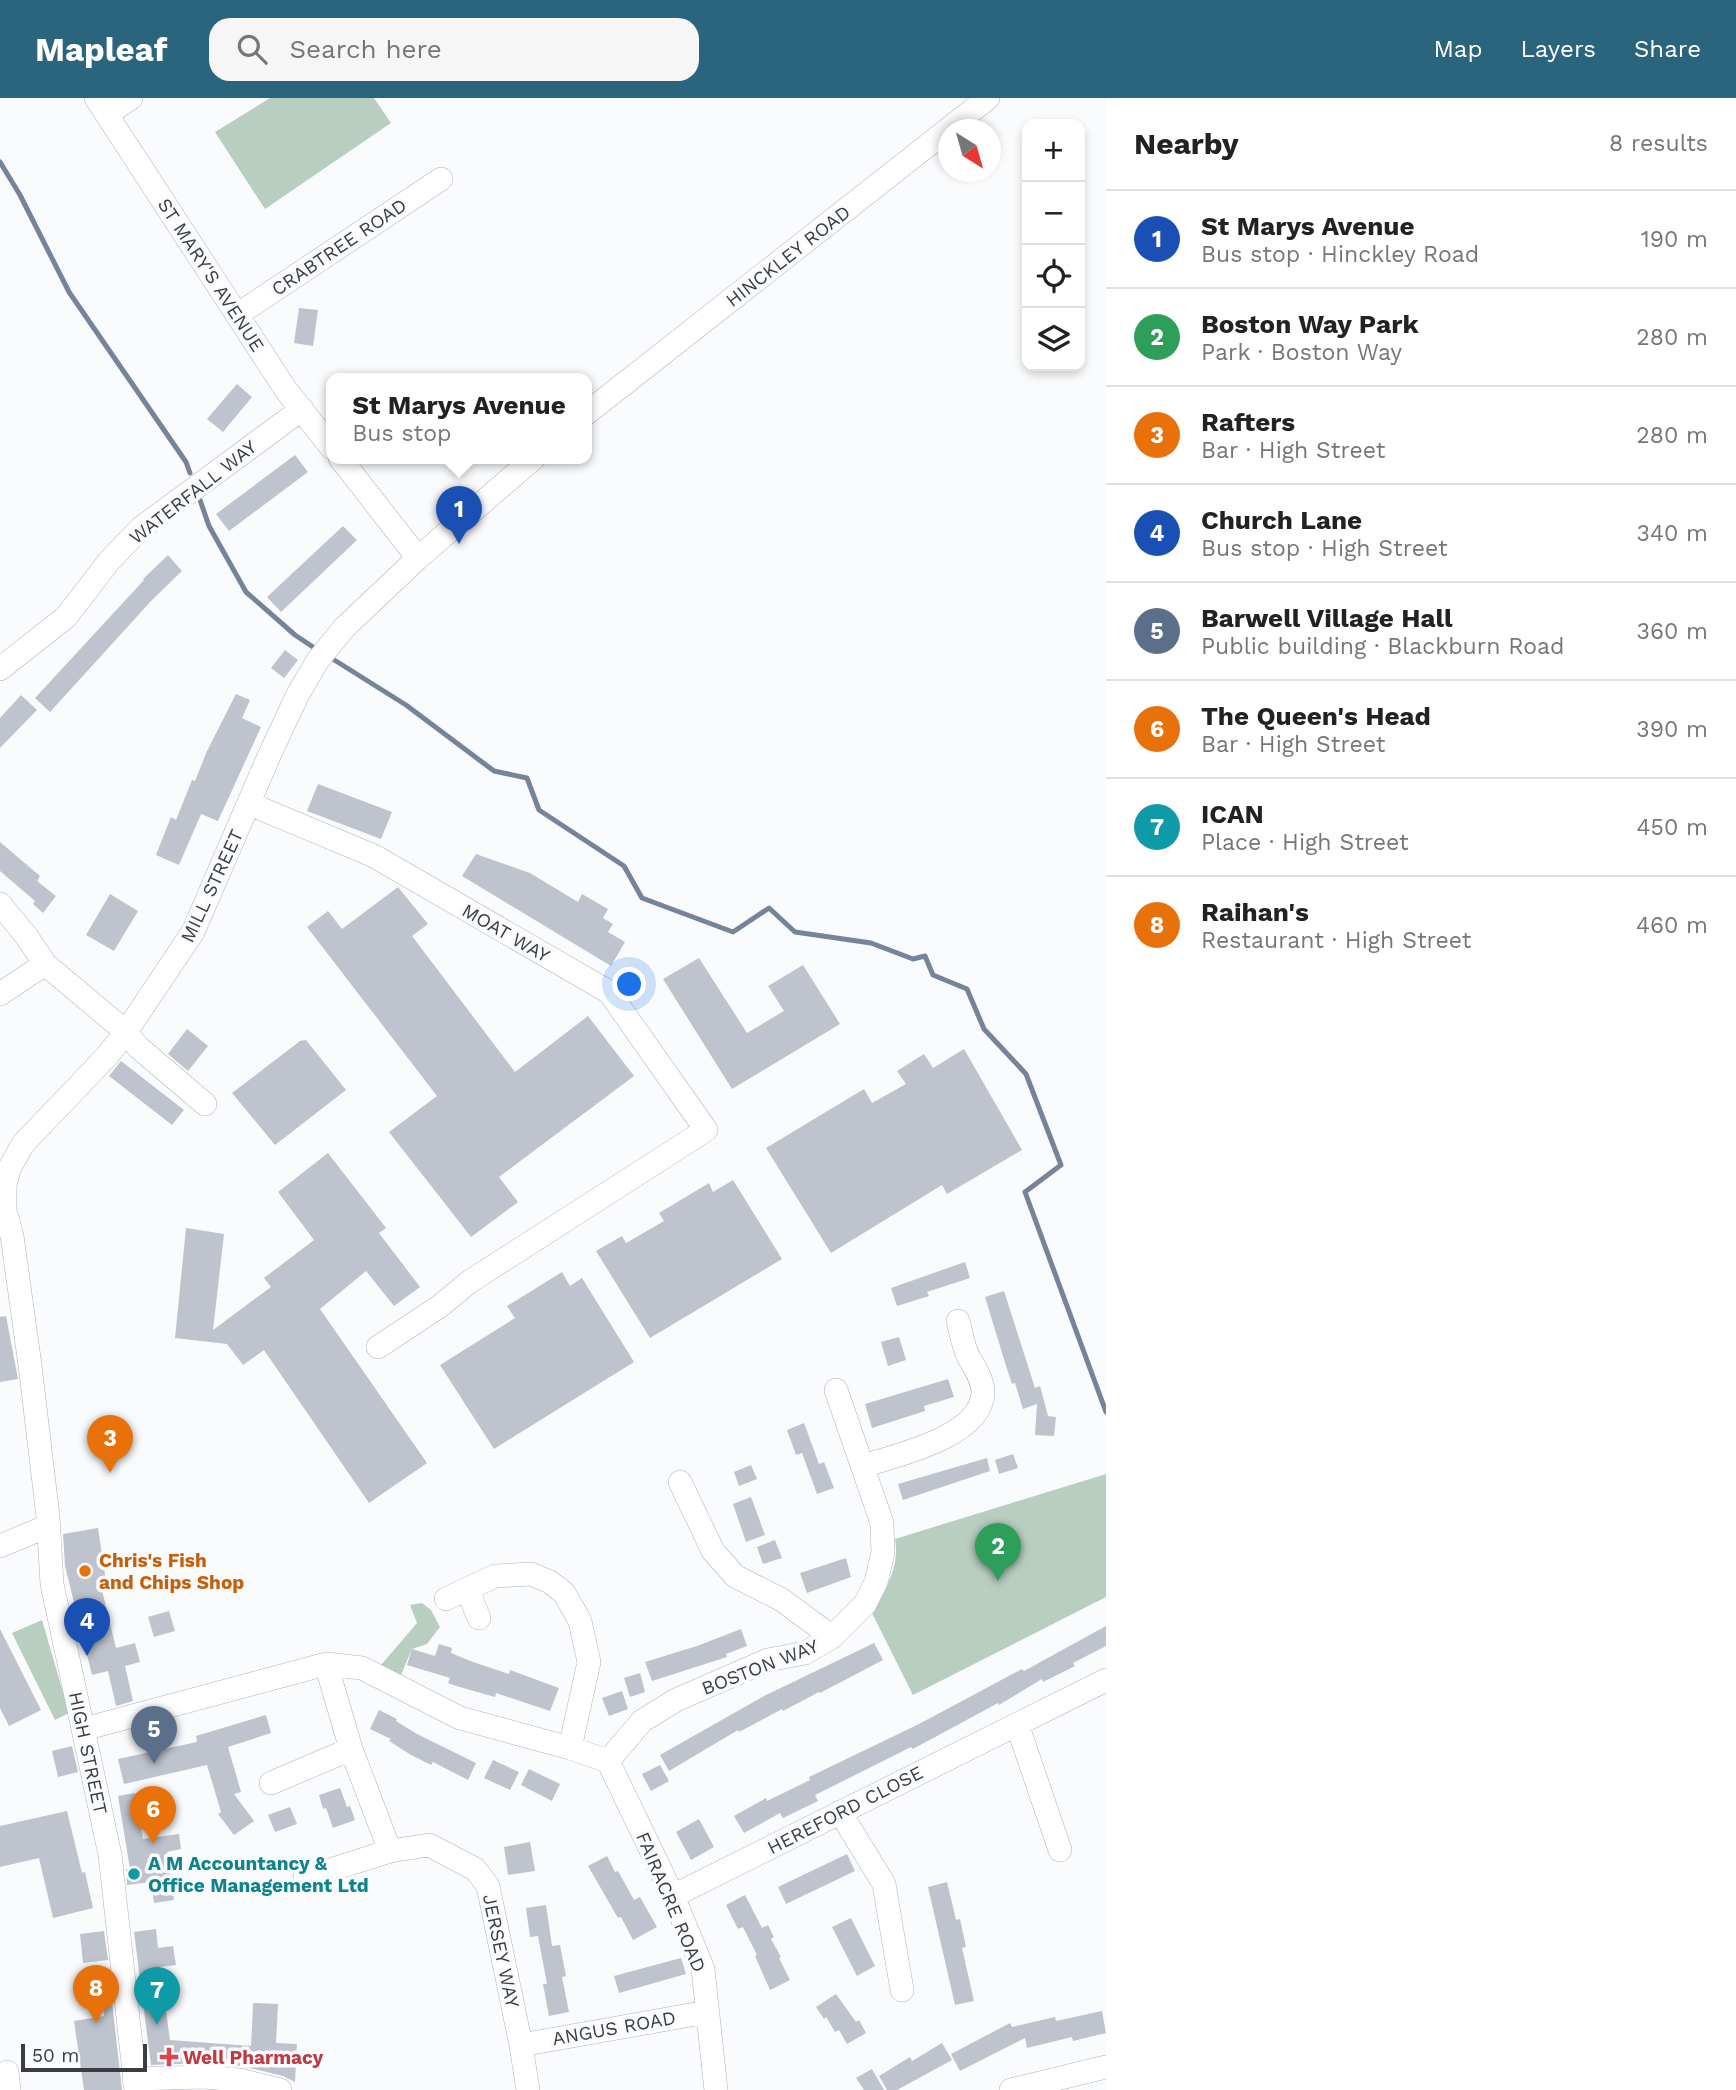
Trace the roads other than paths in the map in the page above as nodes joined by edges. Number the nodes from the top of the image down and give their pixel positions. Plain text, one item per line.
1 (131, 98) edge
2 (988, 98) edge
3 (102, 106) edge
4 (440, 179) dead end
5 (237, 315) junction
6 (302, 409) junction
7 (592, 409) edge
8 (326, 440) edge
9 (345, 464) edge
10 (527, 464) edge
11 (418, 558) junction
12 (0, 669) edge
13 (250, 804) junction
14 (0, 904) edge
15 (45, 964) junction
16 (0, 994) edge
17 (126, 1032) junction
18 (205, 1104) dead end
19 (2, 1209) edge
20 (958, 1321) dead end
21 (378, 1347) dead end
22 (835, 1390) dead end
23 (863, 1466) junction
24 (680, 1482) dead end
25 (48, 1526) junction
26 (0, 1546) edge
27 (479, 1618) dead end
28 (832, 1637) junction
29 (326, 1664) junction
30 (1106, 1680) edge
31 (1017, 1724) junction
32 (84, 1729) junction
33 (570, 1748) junction
34 (351, 1749) junction
35 (608, 1761) junction
36 (271, 1783) dead end
37 (840, 1812) junction
38 (1060, 1850) dead end
39 (390, 1851) junction
40 (306, 1878) dead end
41 (673, 1896) junction
42 (902, 1990) dead end
43 (707, 2012) junction
44 (521, 2045) junction
45 (1106, 2067) edge
46 (135, 2084) edge
47 (251, 2086) edge
48 (280, 2090) edge
49 (528, 2090) edge
50 (716, 2090) edge
51 (1011, 2090) edge

1 - 3 street
2 - 7 street, HINCKLEY ROAD
3 - 5 street, ST MARY'S AVENUE
4 - 5 street, CRABTREE ROAD
5 - 6 street, ST MARY'S AVENUE
6 - 8 street, ST MARY'S AVENUE
6 - 12 street, WATERFALL WAY
9 - 11 street
10 - 11 street
11 - 13 street, MILL STREET
13 - 17 street, MILL STREET
13 - 21 street, MOAT WAY
14 - 15 street
15 - 16 street
15 - 17 street
17 - 18 street
17 - 19 street, MILL STREET
19 - 25 street, HIGH STREET
20 - 23 street
22 - 23 street, BOSTON WAY
23 - 28 street, BOSTON WAY
24 - 28 street
25 - 26 street
25 - 32 street, HIGH STREET
27 - 33 street
28 - 35 street, BOSTON WAY
29 - 32 street
29 - 33 street
29 - 34 street
30 - 31 street, HEREFORD CLOSE
31 - 37 street, HEREFORD CLOSE
31 - 38 street
32 - 46 street, HIGH STREET
33 - 35 street
34 - 36 street
34 - 39 street
35 - 41 street, FAIRACRE ROAD
37 - 41 street, HEREFORD CLOSE
37 - 42 street
39 - 40 street, JERSEY WAY
39 - 44 street, JERSEY WAY
41 - 43 street, FAIRACRE ROAD
43 - 44 street, ANGUS ROAD
43 - 50 street, FAIRACRE ROAD
44 - 49 street, JERSEY WAY
45 - 51 street
46 - 47 street
47 - 48 street

